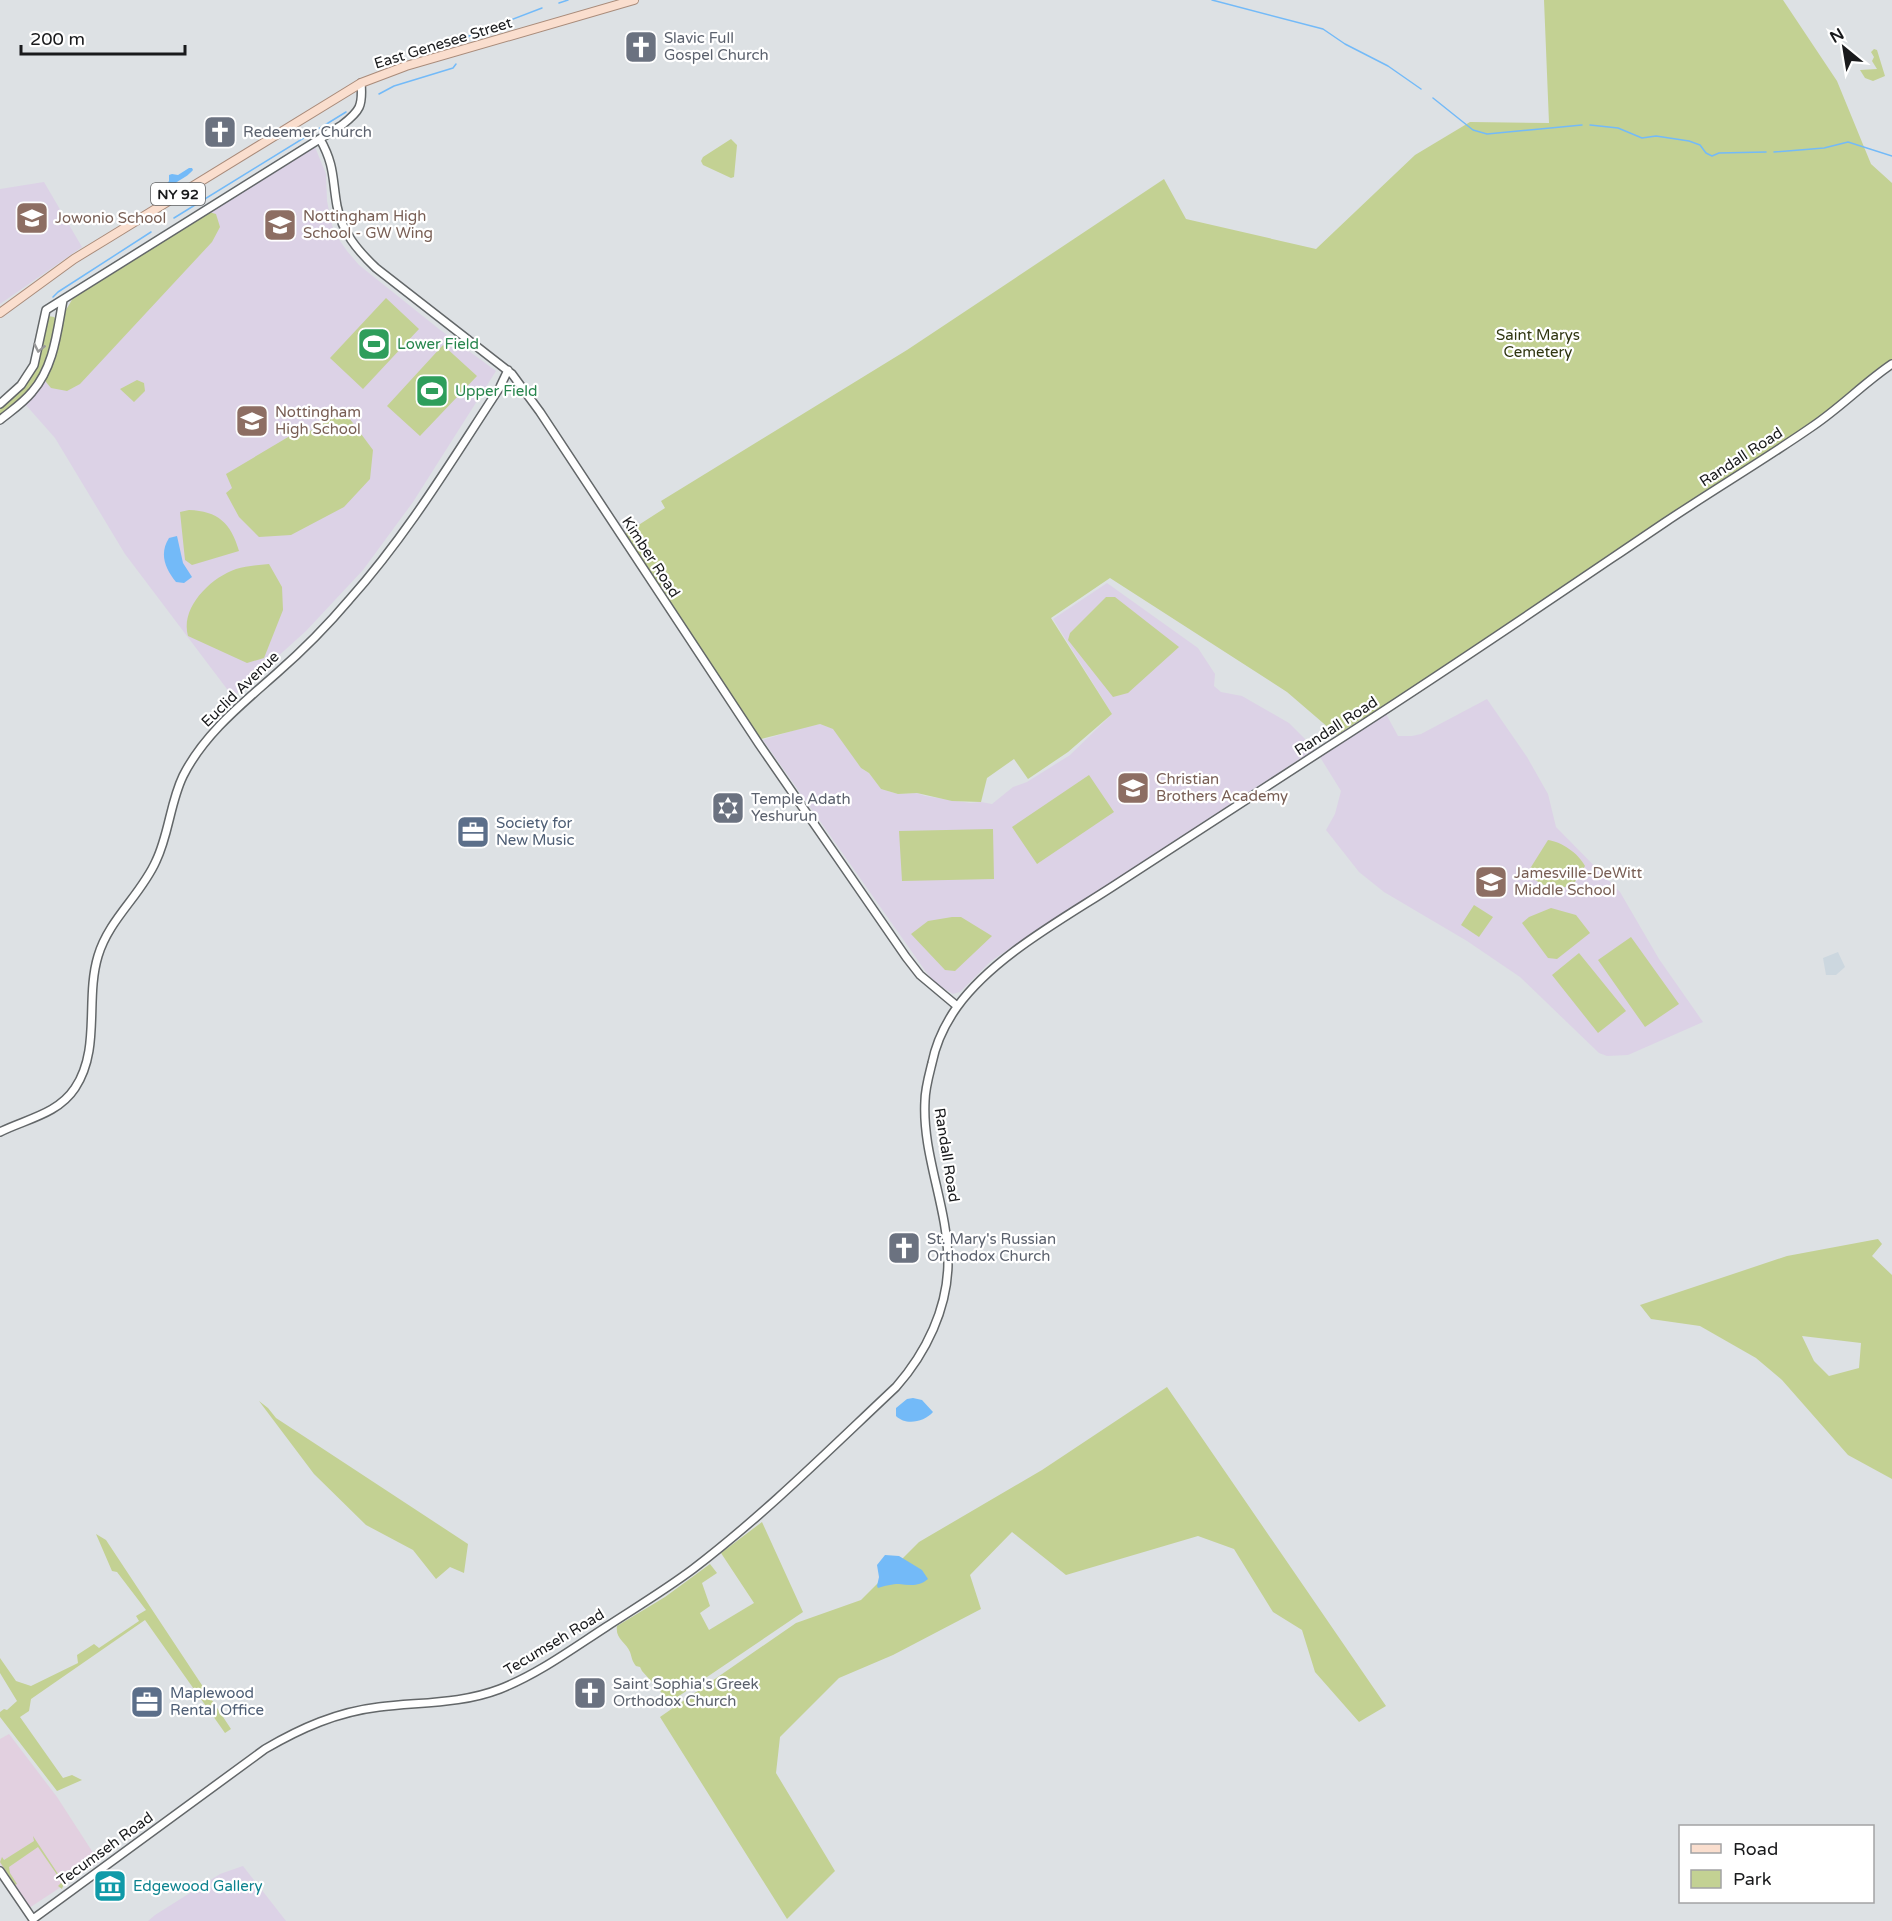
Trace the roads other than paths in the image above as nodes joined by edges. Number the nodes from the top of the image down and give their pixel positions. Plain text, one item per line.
1 (633, 0) edge
2 (361, 83) junction
3 (320, 139) junction
4 (63, 300) junction
5 (0, 313) edge
6 (1892, 364) edge
7 (508, 370) junction
8 (0, 404) edge
9 (0, 420) edge
10 (957, 1006) junction
11 (0, 1132) edge
12 (948, 1262) joint
13 (0, 1871) edge
14 (33, 1920) edge

1 - 2 main road, East Genesee Street / NY 92
2 - 3 street
2 - 5 main road, East Genesee Street / NY 92
3 - 4 street
3 - 7 street, Kimber Road
4 -> 8 street
4 - 9 street
6 - 10 street, Randall Road
7 - 10 street, Kimber Road
7 - 11 street, Euclid Avenue
10 - 12 street, Randall Road
12 - 14 street, Tecumseh Road
13 - 14 street

